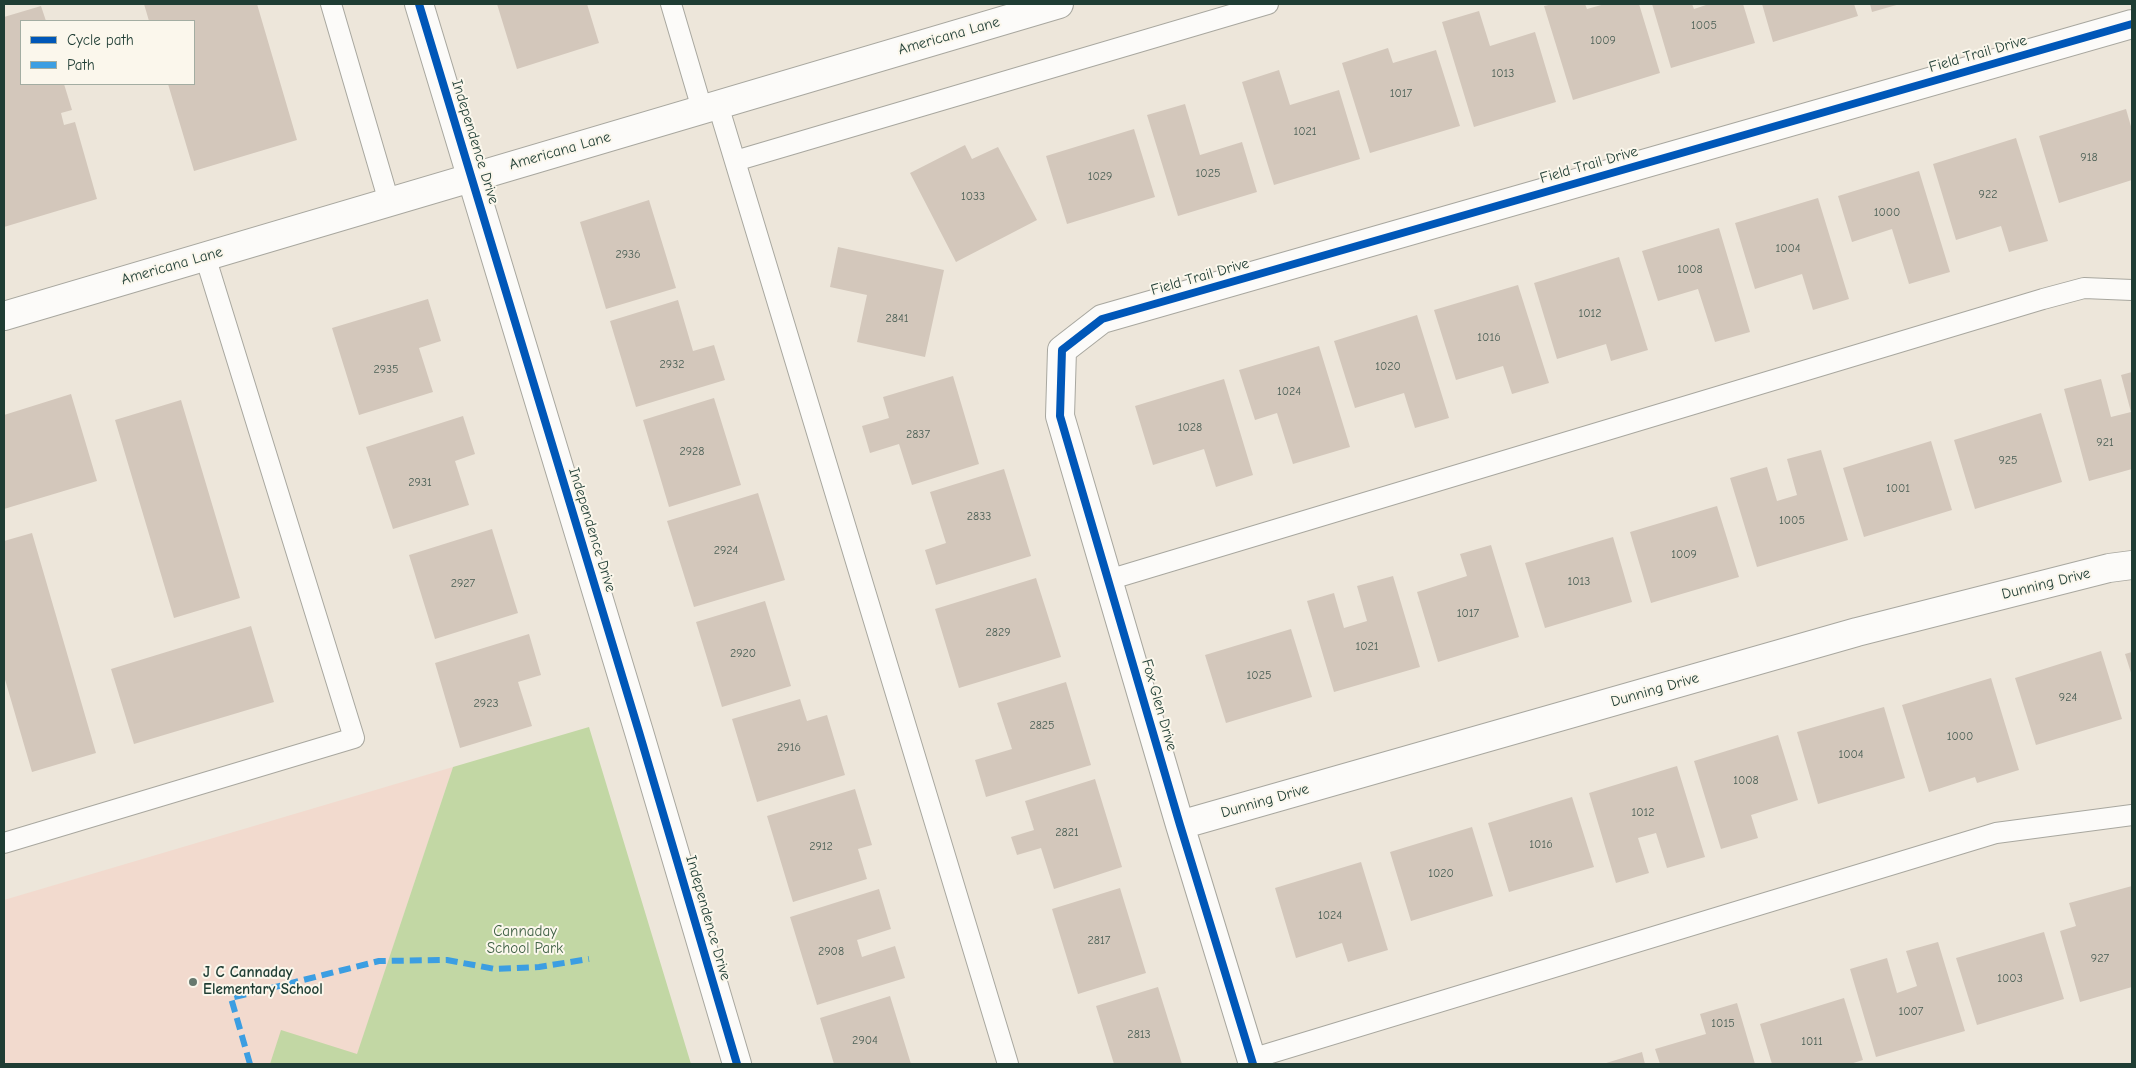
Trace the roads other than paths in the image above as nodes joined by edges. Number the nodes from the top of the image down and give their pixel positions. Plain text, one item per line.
1 (331, 4) edge
2 (419, 4) edge
3 (671, 4) edge
4 (1059, 4) edge
5 (1268, 4) edge
6 (2132, 24) edge
7 (710, 107) junction
8 (735, 161) junction
9 (472, 177) junction
10 (389, 202) junction
11 (205, 256) junction
12 (2132, 290) edge
13 (4, 316) edge
14 (1062, 350) joint
15 (2132, 565) edge
16 (1108, 580) junction
17 (2132, 815) edge
18 (1180, 825) junction
19 (4, 843) edge
20 (1252, 1061) edge
21 (737, 1064) edge
22 (1008, 1064) edge

1 - 10 lane
2 - 9 street, Independence Drive
3 - 7 lane
4 - 7 street, Americana Lane
5 - 8 lane
6 - 14 street, Field Trail Drive
7 - 8 lane
7 - 9 street, Americana Lane
8 - 22 lane
9 - 10 street, Americana Lane
9 - 21 street, Independence Drive
10 - 11 street, Americana Lane
11 - 13 street, Americana Lane
11 - 19 lane
12 - 16 lane
14 - 16 street, Fox Glen Drive
15 - 18 street, Dunning Drive
16 - 18 street, Fox Glen Drive
17 - 20 lane
18 - 20 street, Fox Glen Drive

